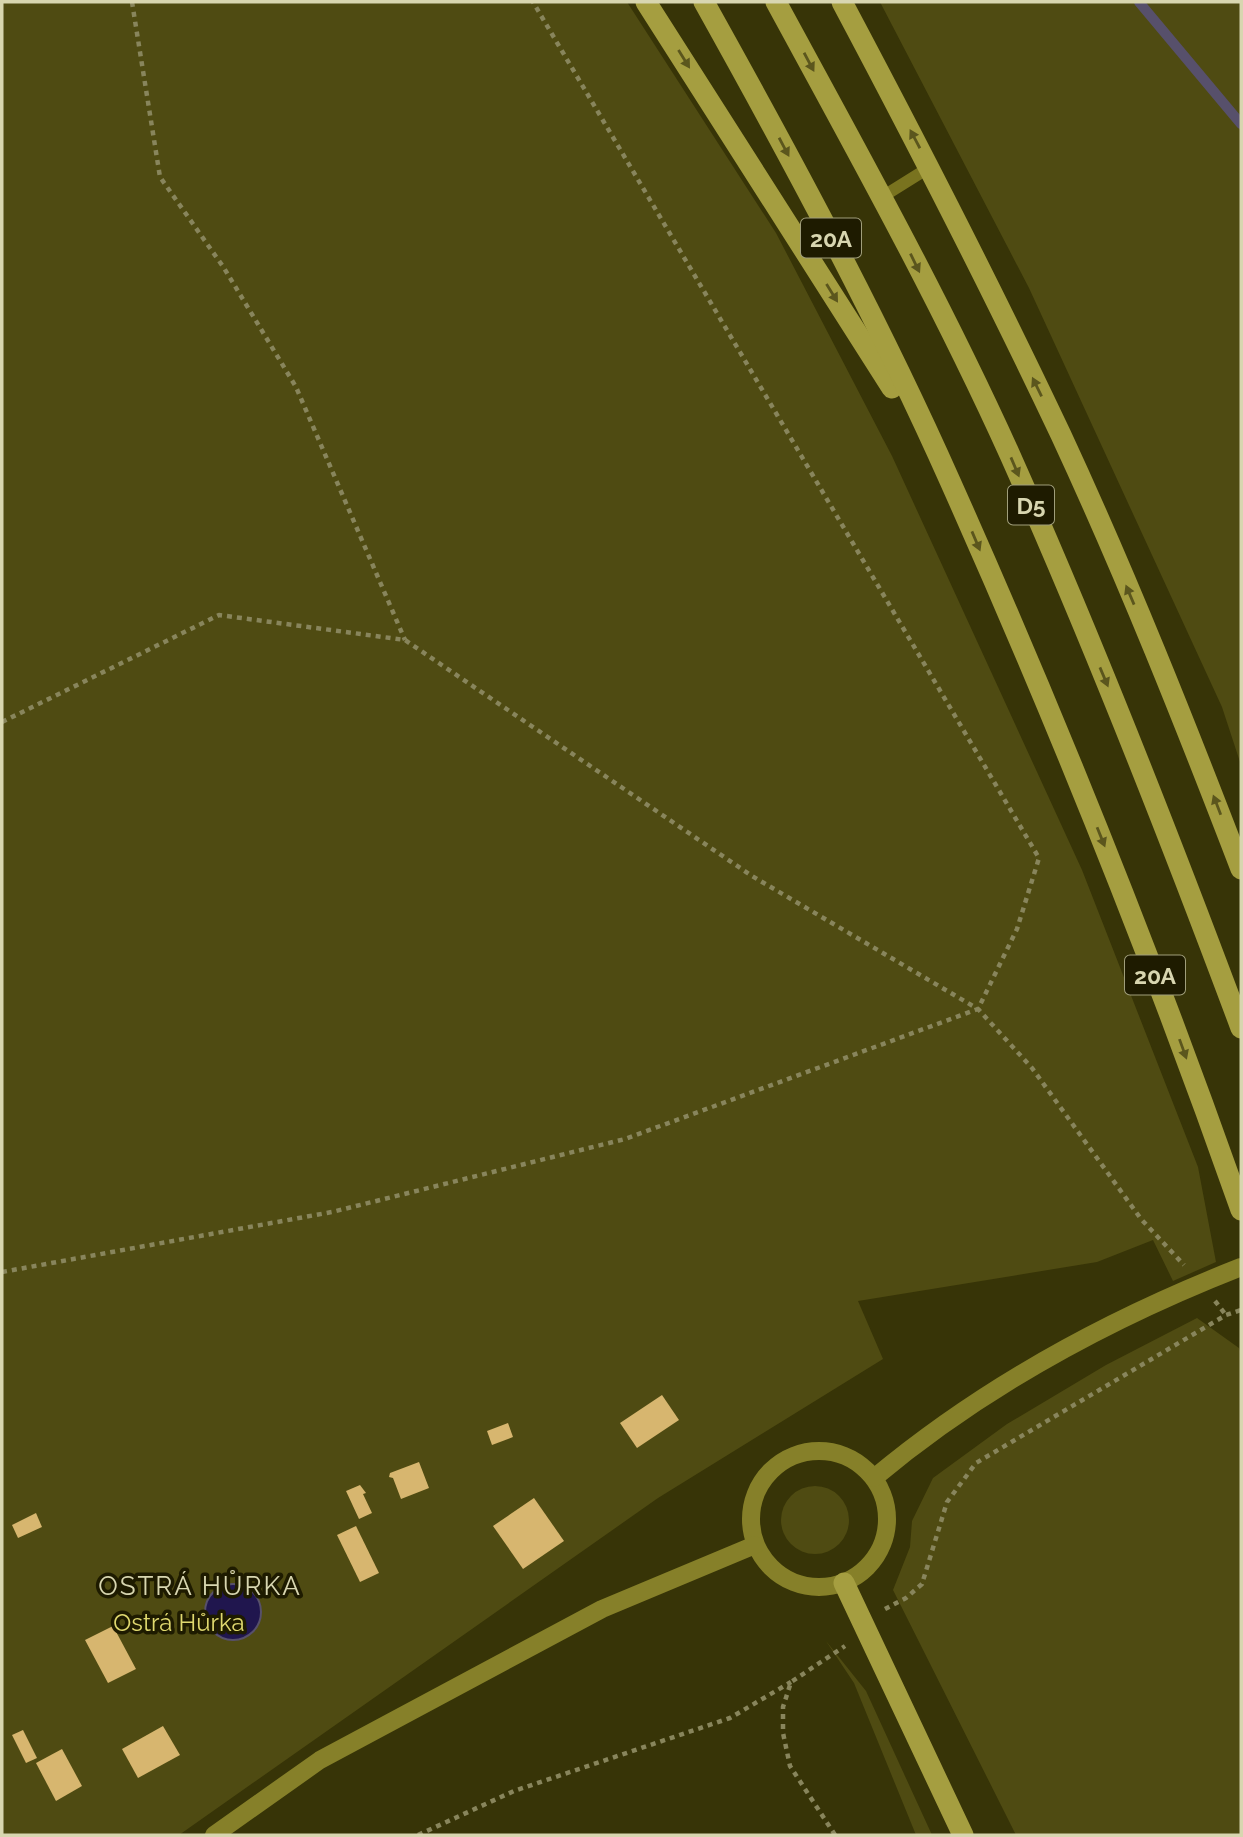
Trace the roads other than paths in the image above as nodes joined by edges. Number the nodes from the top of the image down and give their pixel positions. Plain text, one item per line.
1 (646, 2) edge
2 (704, 2) edge
3 (776, 2) edge
4 (842, 2) edge
5 (930, 167) junction
6 (882, 197) junction
7 (949, 479) junction
8 (1241, 869) edge
9 (1241, 1028) edge
10 (1241, 1210) edge
11 (1241, 1267) edge
12 (874, 1478) junction
13 (755, 1545) junction
14 (844, 1583) junction
15 (214, 1835) edge
16 (963, 1835) edge

1 -> 7 highway
2 -> 7 highway, 20A
3 -> 6 highway, D5
5 -> 4 highway, D5
5 - 6 lane
8 -> 5 highway, D5
6 -> 9 highway, D5
7 -> 10 highway, 20A
11 - 12 main road
12 - 13 main road
12 - 14 main road
13 - 14 main road
13 - 15 main road
14 - 16 highway

